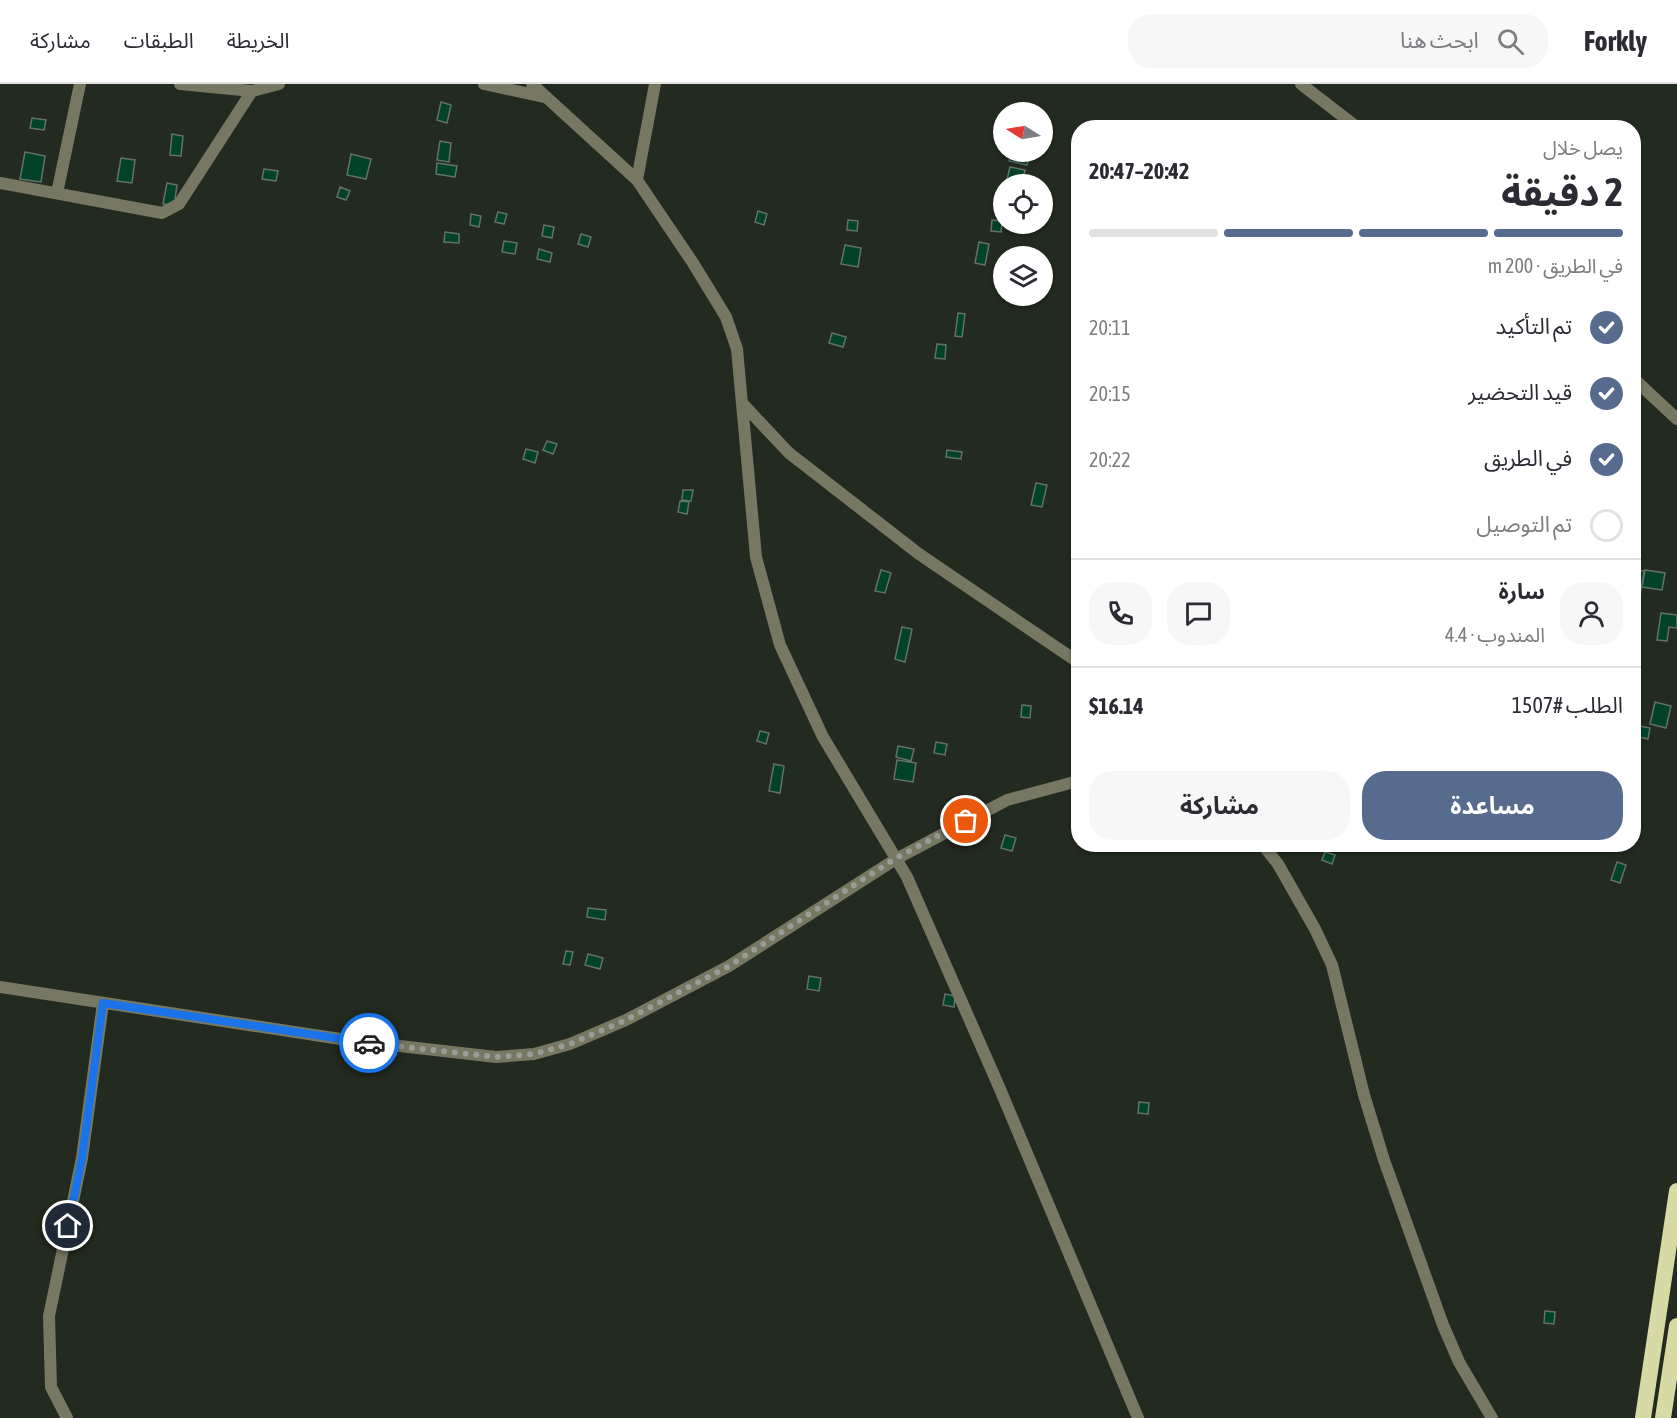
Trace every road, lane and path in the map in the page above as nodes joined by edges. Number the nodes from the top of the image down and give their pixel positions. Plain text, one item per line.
1 (80, 84) edge
2 (180, 84) edge
3 (279, 84) edge
4 (484, 84) edge
5 (532, 84) edge
6 (655, 84) edge
7 (1301, 84) edge
8 (252, 91) junction
9 (546, 97) junction
10 (1348, 120) edge
11 (637, 180) junction
12 (0, 183) edge
13 (57, 193) junction
14 (1641, 386) edge
15 (742, 403) junction
16 (1677, 419) edge
17 (1071, 657) edge
18 (1071, 783) edge
19 (1268, 852) edge
20 (896, 858) junction
21 (0, 987) edge
22 (103, 1003) junction
23 (1677, 1191) edge
24 (1677, 1326) edge
25 (67, 1418) edge
26 (1138, 1418) edge
27 (1492, 1418) edge
28 (1642, 1418) edge
29 (1663, 1418) edge

1 - 13 street
2 - 8 street
3 - 8 street
4 - 9 street
5 - 9 street
6 - 11 street
7 - 10 street
8 - 13 street
9 - 11 street
11 - 15 street
12 - 13 street
14 - 16 street
15 - 17 street
15 - 20 street
18 - 20 street
19 - 27 street
20 - 22 street
20 - 26 street
21 - 22 street
22 - 25 street
23 - 28 highway
24 - 29 highway

